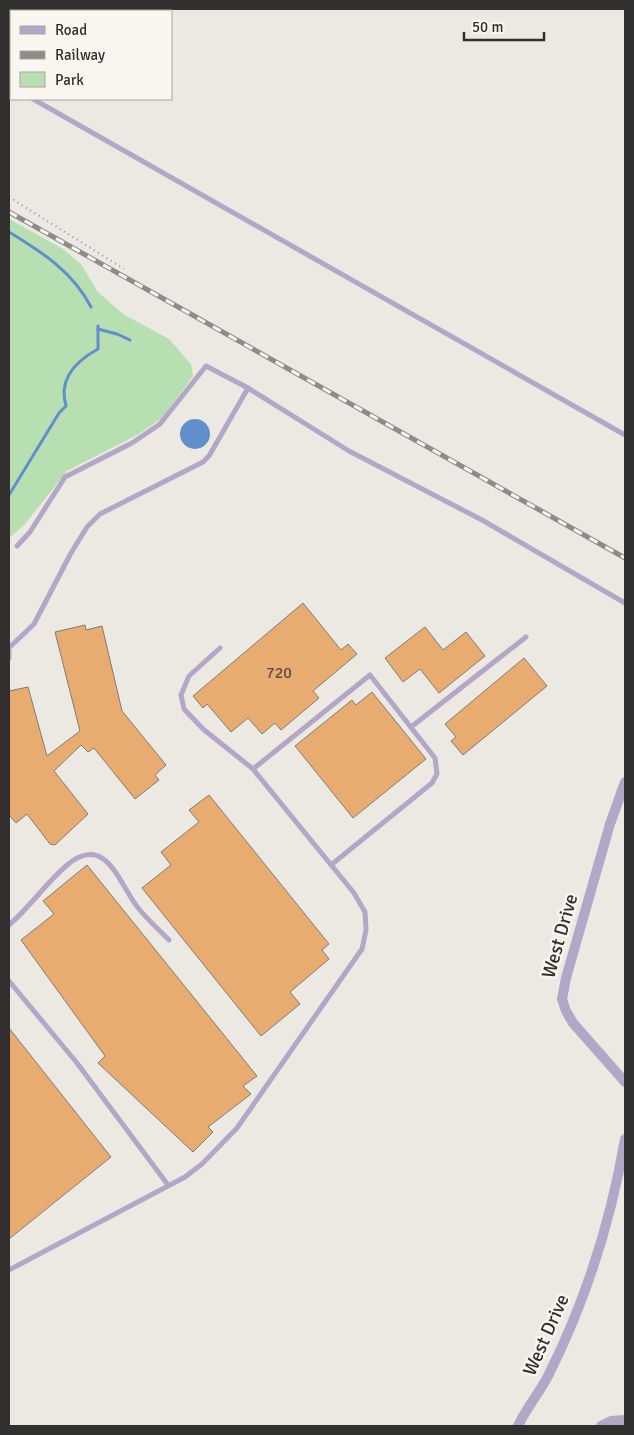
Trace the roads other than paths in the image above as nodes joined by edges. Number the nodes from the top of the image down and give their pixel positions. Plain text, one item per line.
1 (35, 100) edge
2 (248, 388) junction
3 (625, 435) edge
4 (18, 546) dead end
5 (625, 603) edge
6 (526, 637) dead end
7 (10, 646) edge
8 (220, 648) dead end
9 (9, 658) edge
10 (411, 727) junction
11 (253, 769) junction
12 (625, 782) edge
13 (332, 865) junction
14 (9, 925) edge
15 (169, 940) dead end
16 (9, 981) edge
17 (625, 1082) edge
18 (625, 1138) edge
19 (168, 1185) junction
20 (9, 1270) edge
21 (625, 1420) edge
22 (518, 1426) edge
23 (601, 1426) edge

1 - 3 lane
2 - 4 lane
2 - 5 lane
2 - 7 lane
6 - 10 lane
7 - 9 lane
8 - 11 lane
10 - 11 lane
10 - 13 lane
11 - 13 lane
12 - 17 street, West Drive
13 - 19 lane
14 - 15 lane
16 - 19 lane
18 - 22 street, West Drive
19 - 20 lane
21 - 23 street

